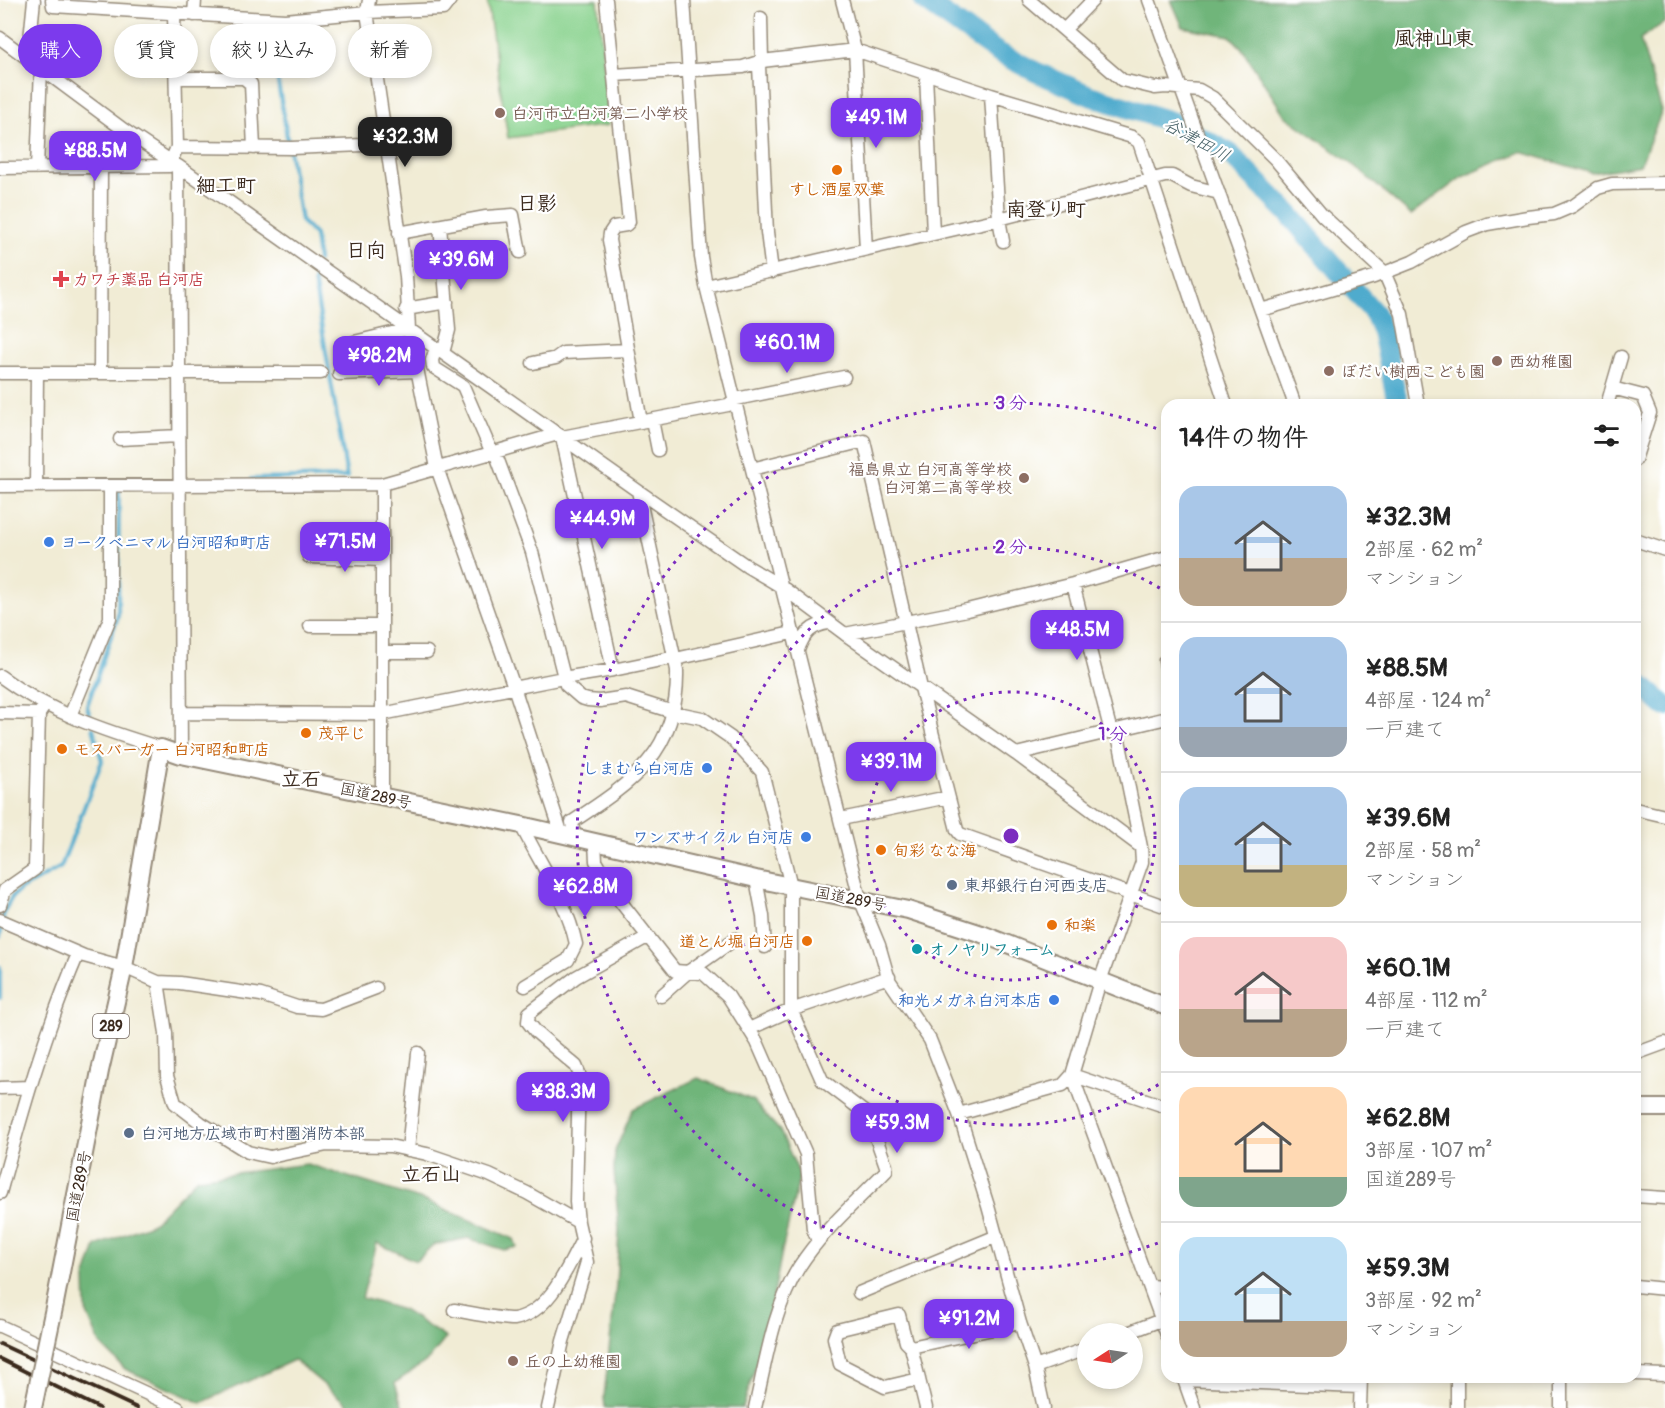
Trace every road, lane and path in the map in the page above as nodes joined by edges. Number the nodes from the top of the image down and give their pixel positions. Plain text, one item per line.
1 (34, 0) edge
2 (52, 0) edge
3 (195, 0) edge
4 (450, 0) edge
5 (606, 0) edge
6 (684, 0) edge
7 (842, 0) edge
8 (1093, 0) edge
9 (1149, 0) edge
10 (1032, 1) edge
11 (368, 6) edge
12 (174, 14) junction
13 (194, 15) junction
14 (240, 18) junction
15 (762, 18) dead end
16 (32, 24) edge
17 (174, 24) edge
18 (240, 24) edge
19 (1064, 30) junction
20 (0, 38) edge
21 (855, 50) junction
22 (18, 52) edge
23 (762, 61) junction
24 (688, 71) junction
25 (926, 74) junction
26 (614, 75) junction
27 (41, 78) edge
28 (54, 78) edge
29 (176, 78) edge
30 (244, 78) edge
31 (991, 95) junction
32 (1184, 96) junction
33 (386, 144) junction
34 (177, 147) junction
35 (254, 148) junction
36 (175, 163) junction
37 (101, 167) junction
38 (0, 168) edge
39 (37, 168) junction
40 (1152, 180) junction
41 (1665, 183) edge
42 (1219, 193) junction
43 (999, 219) junction
44 (440, 226) junction
45 (399, 233) junction
46 (933, 234) junction
47 (1003, 241) dead end
48 (866, 249) junction
49 (520, 252) dead end
50 (772, 272) junction
51 (1379, 274) junction
52 (706, 286) junction
53 (447, 302) junction
54 (406, 309) junction
55 (1261, 310) junction
56 (409, 329) junction
57 (354, 342) dead end
58 (440, 350) junction
59 (628, 350) junction
60 (1622, 357) dead end
61 (533, 363) dead end
62 (417, 371) junction
63 (321, 372) dead end
64 (0, 373) edge
65 (100, 373) junction
66 (179, 373) junction
67 (37, 374) junction
68 (339, 374) dead end
69 (844, 378) dead end
70 (1612, 387) junction
71 (735, 399) junction
72 (1224, 399) edge
73 (1293, 399) edge
74 (1417, 399) edge
75 (1609, 399) edge
76 (647, 421) junction
77 (179, 436) junction
78 (560, 436) junction
79 (120, 439) dead end
80 (1641, 441) edge
81 (658, 450) dead end
82 (494, 452) junction
83 (437, 468) junction
84 (752, 469) junction
85 (382, 484) junction
86 (0, 486) edge
87 (36, 486) junction
88 (180, 486) junction
89 (110, 487) junction
90 (638, 491) junction
91 (1641, 542) edge
92 (1665, 550) edge
93 (309, 557) dead end
94 (1161, 559) edge
95 (382, 560) junction
96 (1073, 584) junction
97 (782, 587) junction
98 (906, 622) junction
99 (829, 623) junction
100 (310, 626) dead end
101 (382, 626) junction
102 (792, 633) junction
103 (845, 634) junction
104 (798, 650) junction
105 (382, 652) junction
106 (427, 652) dead end
107 (675, 658) junction
108 (613, 670) junction
109 (0, 676) edge
110 (563, 678) junction
111 (514, 687) junction
112 (921, 688) junction
113 (42, 710) junction
114 (673, 712) junction
115 (0, 713) edge
116 (181, 713) junction
117 (382, 714) junction
118 (70, 716) junction
119 (1161, 719) edge
120 (1114, 731) junction
121 (161, 748) junction
122 (1016, 754) junction
123 (181, 755) junction
124 (382, 796) junction
125 (948, 797) junction
126 (1641, 810) edge
127 (1665, 816) edge
128 (841, 819) junction
129 (521, 825) junction
130 (568, 836) junction
131 (595, 842) junction
132 (1141, 847) junction
133 (756, 879) junction
134 (791, 886) junction
135 (1132, 895) junction
136 (860, 899) junction
137 (0, 905) edge
138 (1161, 905) edge
139 (0, 920) edge
140 (647, 937) junction
141 (735, 939) dead end
142 (765, 947) dead end
143 (78, 954) junction
144 (124, 968) junction
145 (688, 972) junction
146 (888, 977) junction
147 (1100, 981) junction
148 (158, 982) junction
149 (525, 987) dead end
150 (376, 988) dead end
151 (661, 996) dead end
152 (1161, 1005) edge
153 (791, 1010) junction
154 (749, 1029) junction
155 (1665, 1043) edge
156 (1641, 1052) edge
157 (418, 1053) dead end
158 (1072, 1075) junction
159 (30, 1087) junction
160 (0, 1088) edge
161 (1161, 1105) edge
162 (1641, 1108) edge
163 (1665, 1108) edge
164 (959, 1114) junction
165 (408, 1150) junction
166 (0, 1193) edge
167 (1641, 1196) edge
168 (1665, 1198) edge
169 (578, 1222) junction
170 (997, 1236) junction
171 (583, 1239) junction
172 (818, 1241) junction
173 (1150, 1286) junction
174 (1161, 1287) edge
175 (1641, 1287) edge
176 (1665, 1289) edge
177 (859, 1293) dead end
178 (454, 1310) dead end
179 (1161, 1320) joint
180 (1020, 1323) junction
181 (0, 1326) edge
182 (1143, 1327) edge
183 (910, 1347) junction
184 (1077, 1352) edge
185 (1035, 1367) junction
186 (1641, 1374) edge
187 (1665, 1375) edge
188 (919, 1379) junction
189 (1185, 1383) edge
190 (1360, 1383) edge
191 (1457, 1383) edge
192 (1561, 1383) edge
193 (33, 1408) edge
194 (178, 1408) edge
195 (548, 1408) edge
196 (755, 1408) edge
197 (926, 1408) edge
198 (1044, 1408) edge
199 (1194, 1408) edge
200 (1360, 1408) edge
201 (1456, 1408) edge
202 (1561, 1408) edge

1 - 16 street
2 - 12 street
3 - 13 street
4 - 11 street
5 - 26 street
6 - 24 street
7 - 21 street
8 - 19 street
9 - 32 street
10 - 19 street
11 - 14 street
11 - 33 street
12 - 13 street
12 - 17 street
13 - 14 street
14 - 18 street
15 - 23 street
19 - 32 street
20 - 22 street
21 - 23 street
21 - 25 street
21 - 48 street
23 - 24 street
23 - 50 street
24 - 26 street
24 - 52 street
25 - 31 street
25 - 46 street
26 - 59 street
27 - 39 street
28 - 36 street
29 - 34 street
30 - 35 street
31 - 40 street
31 - 43 street
32 - 42 street
32 - 51 street
33 - 35 street
33 - 45 street
34 - 35 street
34 - 36 street
36 - 37 street
36 - 56 street
36 - 66 street
37 - 39 street
37 - 65 street
38 - 39 street
40 - 42 street
40 - 43 street
40 - 72 street
41 - 51 street
42 - 55 street
43 - 46 street
43 - 47 street
44 - 45 street
44 - 49 street
44 - 53 street
45 - 54 street
46 - 48 street
48 - 50 street
50 - 52 street
51 - 55 street
51 - 74 street
52 - 71 street
53 - 54 street
53 - 58 street
54 - 56 street
55 - 73 street
56 - 57 street
56 - 58 street
56 - 62 street
58 - 78 street
58 - 82 street
59 - 61 street
59 - 76 street
60 - 70 street
62 - 68 street
62 - 83 street
63 - 66 street
64 - 67 street
65 - 66 street
65 - 67 street
66 - 77 street
67 - 87 street
69 - 71 street
70 - 75 street
70 - 80 street
71 - 76 street
71 - 84 street
76 - 78 street
76 - 81 street
77 - 79 street
77 - 88 street
78 - 82 street
78 - 90 street
78 - 108 street
82 - 83 street
82 - 110 street
83 - 85 street
83 - 111 street
84 - 97 street
84 - 98 street
85 - 88 street
85 - 95 street
86 - 87 street
87 - 89 street
88 - 89 street
88 - 116 street
89 - 118 street
90 - 97 street
90 - 107 street
91 - 92 street
93 - 95 street
94 - 96 street
95 - 101 street
96 - 98 street
96 - 120 street
97 - 99 street
97 - 102 street
98 - 103 street
98 - 112 street
99 - 103 street
99 - 104 street
100 - 101 street
101 - 105 street
102 - 104 street
102 - 107 street
103 - 112 street
104 - 128 street
105 - 106 street
105 - 117 street
107 - 108 street
107 - 114 street
108 - 110 street
109 - 113 street
110 - 111 street
110 - 114 street
111 - 117 street
111 - 130 street
112 - 122 street
112 - 125 street
113 - 115 street
113 - 118 street
113 - 137 street
114 - 130 street
114 - 134 street
116 - 117 street
116 - 123 street
117 - 124 street
118 - 121 street
119 - 120 street
120 - 122 street
120 - 132 street
121 - 123 highway, 国道289号
121 - 144 highway, 国道289号 / 289
122 - 132 street
123 - 124 highway, 国道289号
124 - 129 highway, 国道289号
125 - 128 street
125 - 135 street
126 - 127 street
128 - 136 street
129 - 130 highway, 国道289号
129 - 149 street
130 - 131 highway, 国道289号
131 - 133 highway, 国道289号
131 - 140 street
132 - 135 street
133 - 134 highway, 国道289号
133 - 142 street
134 - 136 highway, 国道289号
134 - 153 street
135 - 138 street
135 - 147 street
136 - 146 street
136 - 147 highway, 国道289号
139 - 143 street
140 - 145 street
140 - 169 street
141 - 145 street
143 - 144 street
143 - 159 street
144 - 148 street
144 - 193 highway, 国道289号 / 289, bridge
145 - 151 street
145 - 154 street
146 - 153 street
146 - 164 street
147 - 152 highway, 国道289号
147 - 158 street
148 - 150 street
148 - 165 street
153 - 154 street
153 - 172 street
154 - 172 street
155 - 156 street
157 - 165 street
158 - 161 street
158 - 164 street
158 - 173 street
159 - 160 street
159 - 166 street
162 - 163 highway
164 - 170 street
165 - 169 street
167 - 168 street
169 - 171 street
170 - 177 street
170 - 180 street
171 - 178 street
171 - 195 street
172 - 196 street
173 - 174 street
173 - 179 street
175 - 176 street
179 - 182 street
180 - 183 street
180 - 185 street
181 - 194 street
183 - 188 street
183 - 188 street
184 - 185 street
185 - 198 street
186 - 187 street
188 - 197 street
189 - 199 street
190 - 200 street
191 - 201 street
192 - 202 street

